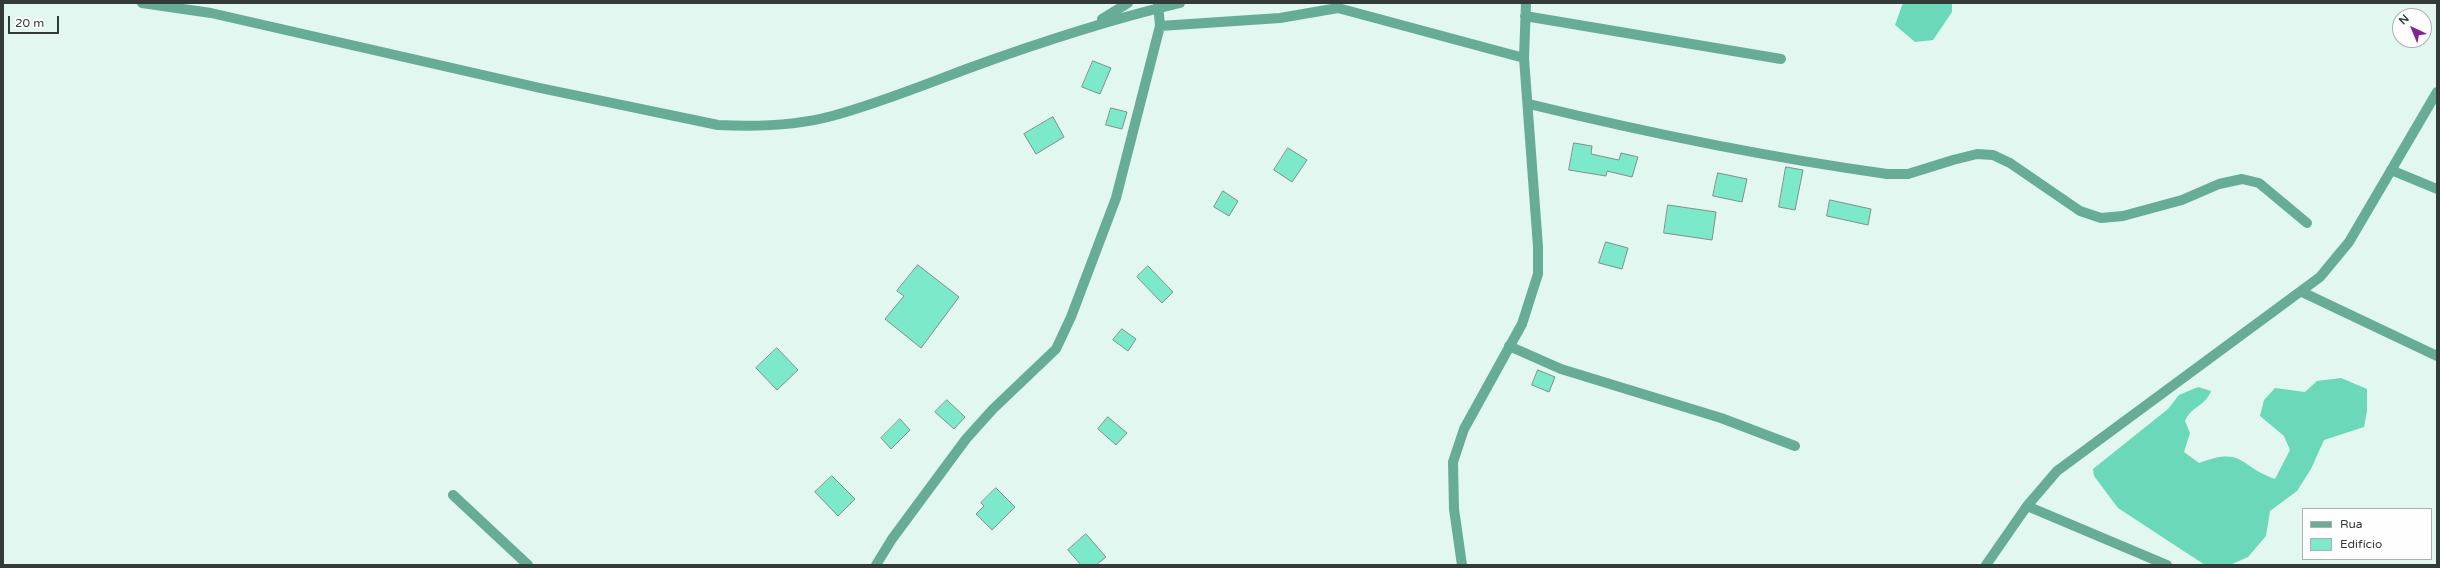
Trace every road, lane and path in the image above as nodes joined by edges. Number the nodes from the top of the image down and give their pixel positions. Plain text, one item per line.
1 (142, 3) edge
2 (1128, 3) edge
3 (1180, 3) edge
4 (1526, 3) edge
5 (1158, 5) edge
6 (1525, 16) junction
7 (1094, 24) junction
8 (1160, 26) junction
9 (1524, 58) junction
10 (1781, 60) dead end
11 (2437, 92) edge
12 (1529, 104) junction
13 (2391, 170) junction
14 (2437, 189) edge
15 (2307, 223) dead end
16 (2302, 292) junction
17 (1509, 346) junction
18 (2437, 356) edge
19 (1795, 446) dead end
20 (453, 495) dead end
21 (2027, 506) junction
22 (528, 565) edge
23 (876, 565) edge
24 (1462, 565) edge
25 (1986, 565) edge
26 (2167, 565) edge

1 - 7 street
2 - 7 street
3 - 5 street
4 - 6 street
5 - 7 street
5 - 8 street
6 - 9 street
6 - 10 street
8 - 9 street
8 - 23 street
9 - 12 street
11 - 13 street
12 - 15 street
12 - 17 street
13 - 14 street
13 - 16 street
16 - 18 street
16 - 21 street
17 - 19 street
17 - 24 street
20 - 22 street
21 - 25 street
21 - 26 street

